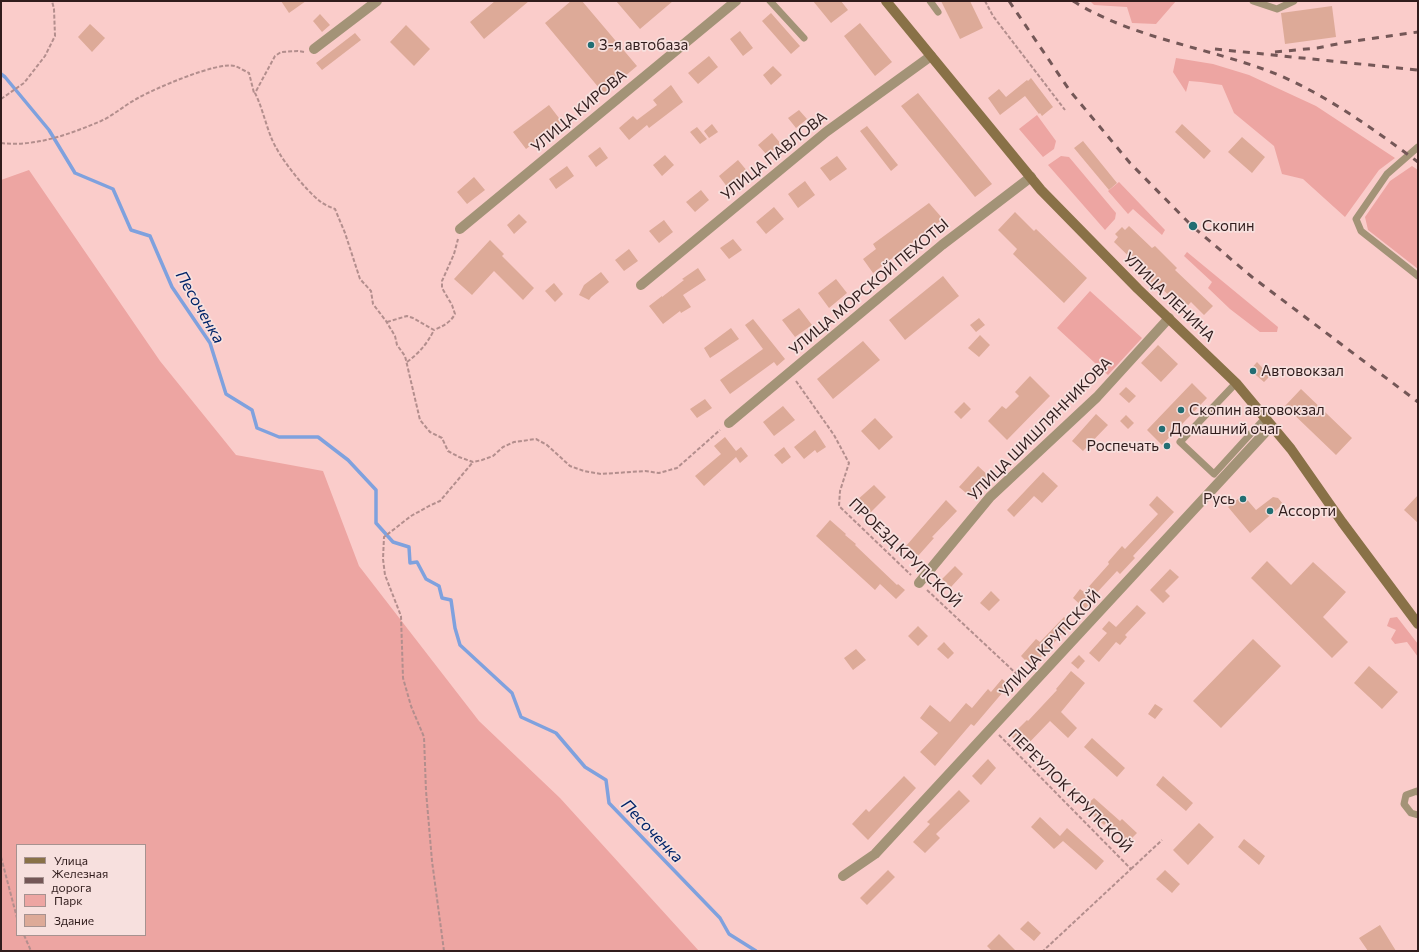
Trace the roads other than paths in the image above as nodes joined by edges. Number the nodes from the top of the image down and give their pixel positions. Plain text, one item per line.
1 (377, 1) edge
2 (736, 1) edge
3 (770, 1) edge
4 (886, 1) edge
5 (930, 1) edge
6 (1253, 1) edge
7 (1294, 1) edge
8 (938, 12) dead end
9 (804, 38) dead end
10 (314, 49) road end
11 (931, 56) junction
12 (1418, 147) edge
13 (1031, 178) junction
14 (460, 229) road end
15 (1418, 276) edge
16 (640, 285) dead end
17 (1169, 318) junction
18 (1236, 384) junction
19 (1268, 422) junction
20 (728, 423) road end
21 (919, 583) road end
22 (1418, 624) edge
23 (1418, 792) edge
24 (1418, 815) edge
25 (843, 876) dead end

1 - 10 street
2 - 14 street, УЛИЦА КИРОВА
3 - 9 lane
4 - 11 street, УЛИЦА ЛЕНИНА
5 - 8 lane
6 - 7 lane
11 - 13 street, УЛИЦА ЛЕНИНА
11 - 16 street, УЛИЦА ПАВЛОВА
12 - 15 lane
13 - 17 street, УЛИЦА ЛЕНИНА
13 - 20 street, УЛИЦА МОРСКОЙ ПЕХОТЫ
17 - 18 street, УЛИЦА ЛЕНИНА
17 - 21 street, УЛИЦА ШИШЛЯННИКОВА
18 - 19 street, УЛИЦА ЛЕНИНА
18 - 19 lane
19 - 22 street, УЛИЦА ЛЕНИНА
19 - 25 street, УЛИЦА КРУПСКОЙ
23 - 24 lane

